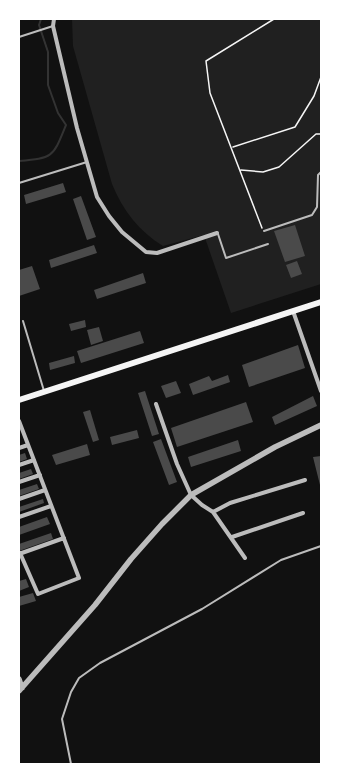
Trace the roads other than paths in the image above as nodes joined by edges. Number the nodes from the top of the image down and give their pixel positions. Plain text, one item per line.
1 (54, 19) edge
2 (53, 26) junction
3 (19, 37) edge
4 (87, 162) junction
5 (321, 172) edge
6 (19, 183) edge
7 (264, 232) road end
8 (217, 233) joint
9 (268, 244) dead end
10 (321, 302) edge
11 (293, 311) junction
12 (23, 321) dead end
13 (321, 391) edge
14 (44, 392) junction
15 (19, 400) edge
16 (156, 404) dead end
17 (19, 421) edge
18 (321, 425) edge
19 (28, 445) junction
20 (19, 448) edge
21 (34, 460) junction
22 (19, 465) edge
23 (40, 475) junction
24 (305, 480) dead end
25 (19, 482) edge
26 (45, 490) junction
27 (191, 495) junction
28 (19, 499) edge
29 (52, 506) junction
30 (214, 512) junction
31 (303, 513) dead end
32 (19, 517) edge
33 (232, 537) junction
34 (64, 538) junction
35 (321, 546) edge
36 (19, 553) edge
37 (245, 558) dead end
38 (19, 679) edge
39 (20, 689) edge
40 (71, 764) edge

1 - 2 street
2 - 3 lane
2 - 4 street
4 - 6 lane
4 - 8 street
5 - 7 lane
8 - 9 lane
10 - 11 main road
11 - 13 street
11 - 14 main road
12 - 14 lane
14 - 15 main road
16 - 27 street
17 - 19 street
18 - 27 street
19 - 20 street
19 - 21 street
21 - 22 street
21 - 23 street
23 - 25 street
23 - 26 street
24 - 30 street
26 - 28 street
26 - 29 street
27 - 30 street
27 - 39 street
29 - 32 street
29 - 34 street
30 - 33 street
31 - 33 street
33 - 37 street
34 - 36 street
34 - 36 street
35 - 40 lane
38 - 39 street

